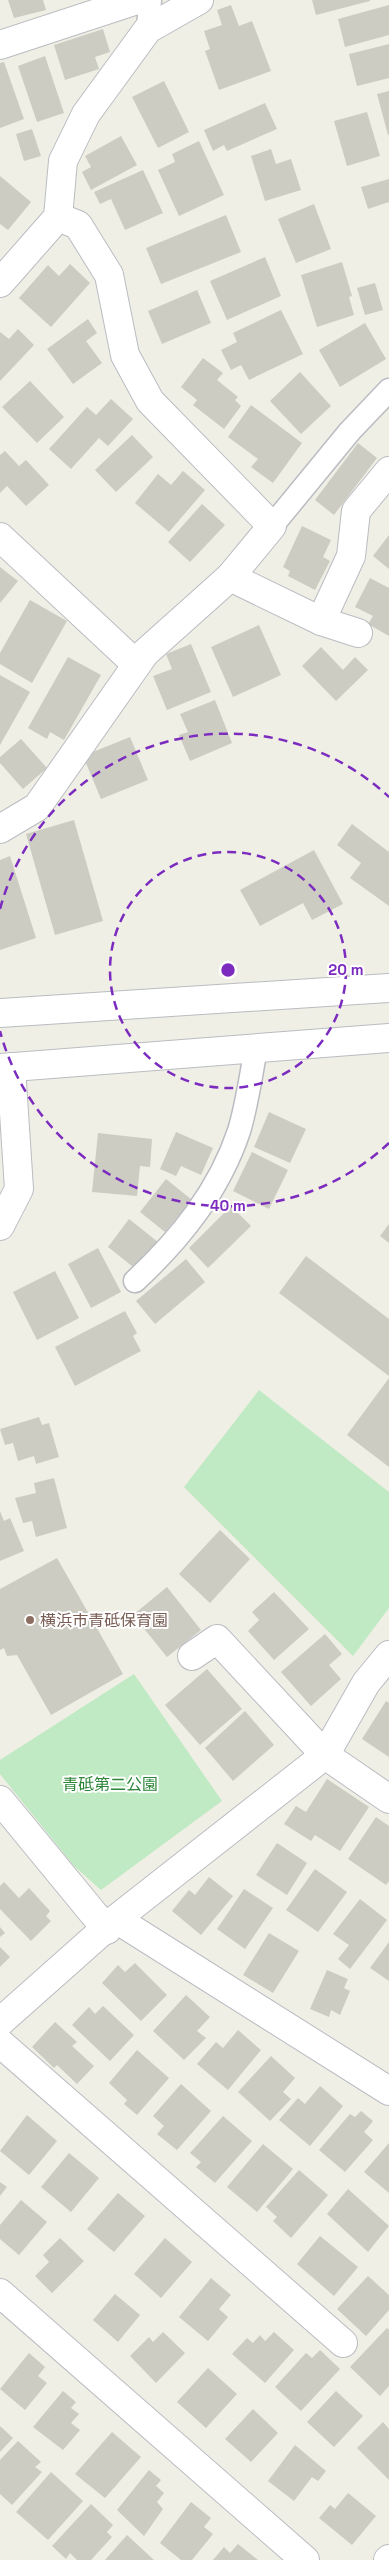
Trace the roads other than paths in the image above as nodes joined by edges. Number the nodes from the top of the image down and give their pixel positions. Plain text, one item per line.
1 (137, 0) edge
2 (150, 0) edge
3 (199, 0) edge
4 (148, 29) junction
5 (0, 45) edge
6 (58, 216) junction
7 (0, 283) edge
8 (389, 390) edge
9 (389, 471) edge
10 (272, 526) junction
11 (0, 536) edge
12 (230, 577) junction
13 (321, 621) junction
14 (358, 633) dead end
15 (136, 664) junction
16 (0, 829) edge
17 (389, 988) edge
18 (0, 1013) edge
19 (389, 1038) edge
20 (256, 1048) junction
21 (6, 1068) edge
22 (0, 1226) edge
23 (135, 1281) dead end
24 (389, 1655) edge
25 (192, 1656) dead end
26 (325, 1755) junction
27 (389, 1799) edge
28 (0, 1800) edge
29 (112, 1924) junction
30 (0, 2022) edge
31 (0, 2043) edge
32 (389, 2091) edge
33 (0, 2293) edge
34 (344, 2343) dead end
35 (305, 2560) edge

1 - 5 street
2 - 4 lane
3 - 4 street
4 - 6 street
6 - 7 street
6 - 10 street
8 - 10 lane
9 - 13 street
10 - 12 street
11 - 15 street
12 - 13 street
12 - 15 street
13 - 14 street
15 - 16 street
17 - 18 street
19 - 20 street
20 - 21 street
20 - 23 lane
21 - 22 street
24 - 26 street
25 - 26 street
26 - 27 street
26 - 29 street
28 - 29 street
29 - 30 street
29 - 32 street
31 - 34 street
33 - 35 street

